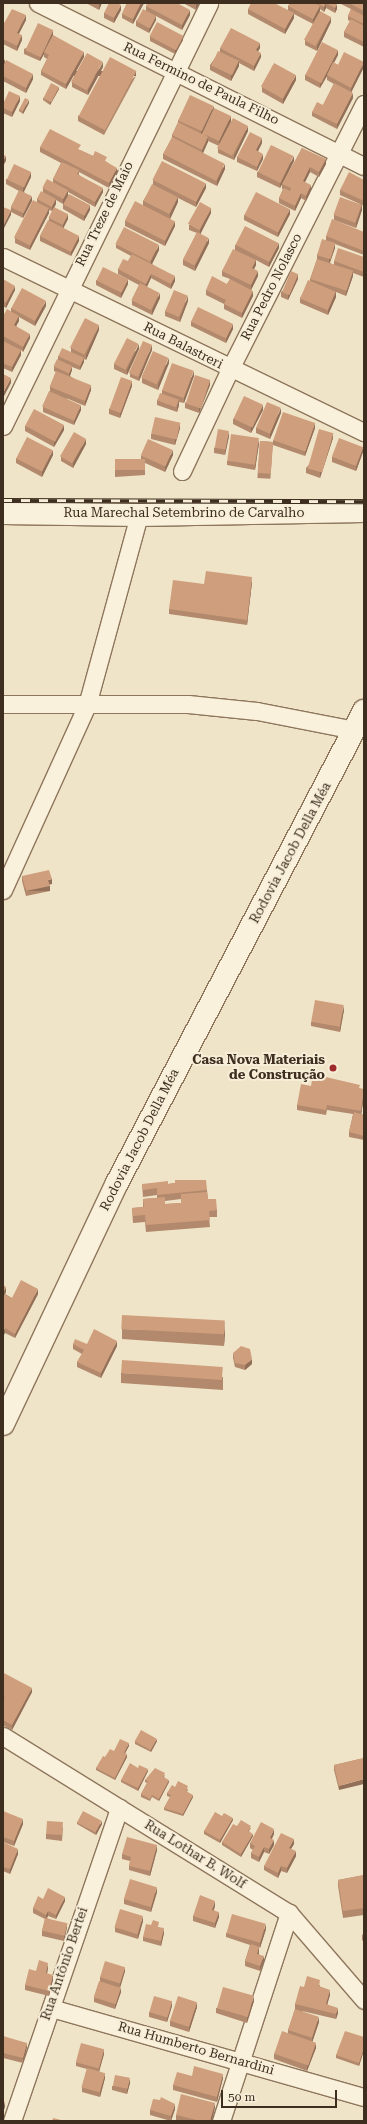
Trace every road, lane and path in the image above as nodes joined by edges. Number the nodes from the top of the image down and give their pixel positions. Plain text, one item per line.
1 (38, 3) edge
2 (209, 3) edge
3 (174, 71) junction
4 (364, 104) edge
5 (340, 153) junction
6 (364, 166) edge
7 (3, 257) edge
8 (68, 288) junction
9 (230, 369) junction
10 (3, 426) edge
11 (364, 432) edge
12 (182, 471) dead end
13 (364, 511) edge
14 (3, 513) edge
15 (139, 515) junction
16 (3, 704) edge
17 (87, 705) junction
18 (360, 720) edge
19 (3, 890) edge
20 (3, 1424) edge
21 (3, 1736) edge
22 (119, 1808) junction
23 (289, 1913) junction
24 (364, 2000) edge
25 (51, 2008) junction
26 (240, 2062) junction
27 (364, 2097) edge
28 (12, 2121) edge
29 (221, 2121) edge

1 - 3 street, Rua Fermino de Paula Filho
2 - 3 street, Rua Treze de Maio
3 - 5 street, Rua Fermino de Paula Filho
3 - 8 street, Rua Treze de Maio
4 - 5 street, Rua Pedro Nolasco
5 - 6 street, Rua Fermino de Paula Filho
5 - 9 street, Rua Pedro Nolasco
7 - 8 street, Rua Balastreri
8 - 9 street, Rua Balastreri
8 - 10 street, Rua Treze de Maio
9 - 11 street, Rua Balastreri
9 - 12 street, Rua Pedro Nolasco
13 - 15 street, Rua Marechal Setembrino de Carvalho
14 - 15 street, Rua Marechal Setembrino de Carvalho
15 - 17 street
16 - 17 street
17 - 18 street
17 - 19 street
18 - 20 street, Rodovia Jacob Della Méa
21 - 22 street, Rua Lothar B. Wolf
22 - 23 street, Rua Lothar B. Wolf
22 - 25 street, Rua Antônio Bertei
23 - 24 street, Rua Lothar B. Wolf
23 - 26 street
25 - 26 street, Rua Humberto Bernardini
25 - 28 street, Rua Antônio Bertei
26 - 27 street, Rua Humberto Bernardini
26 - 29 street

